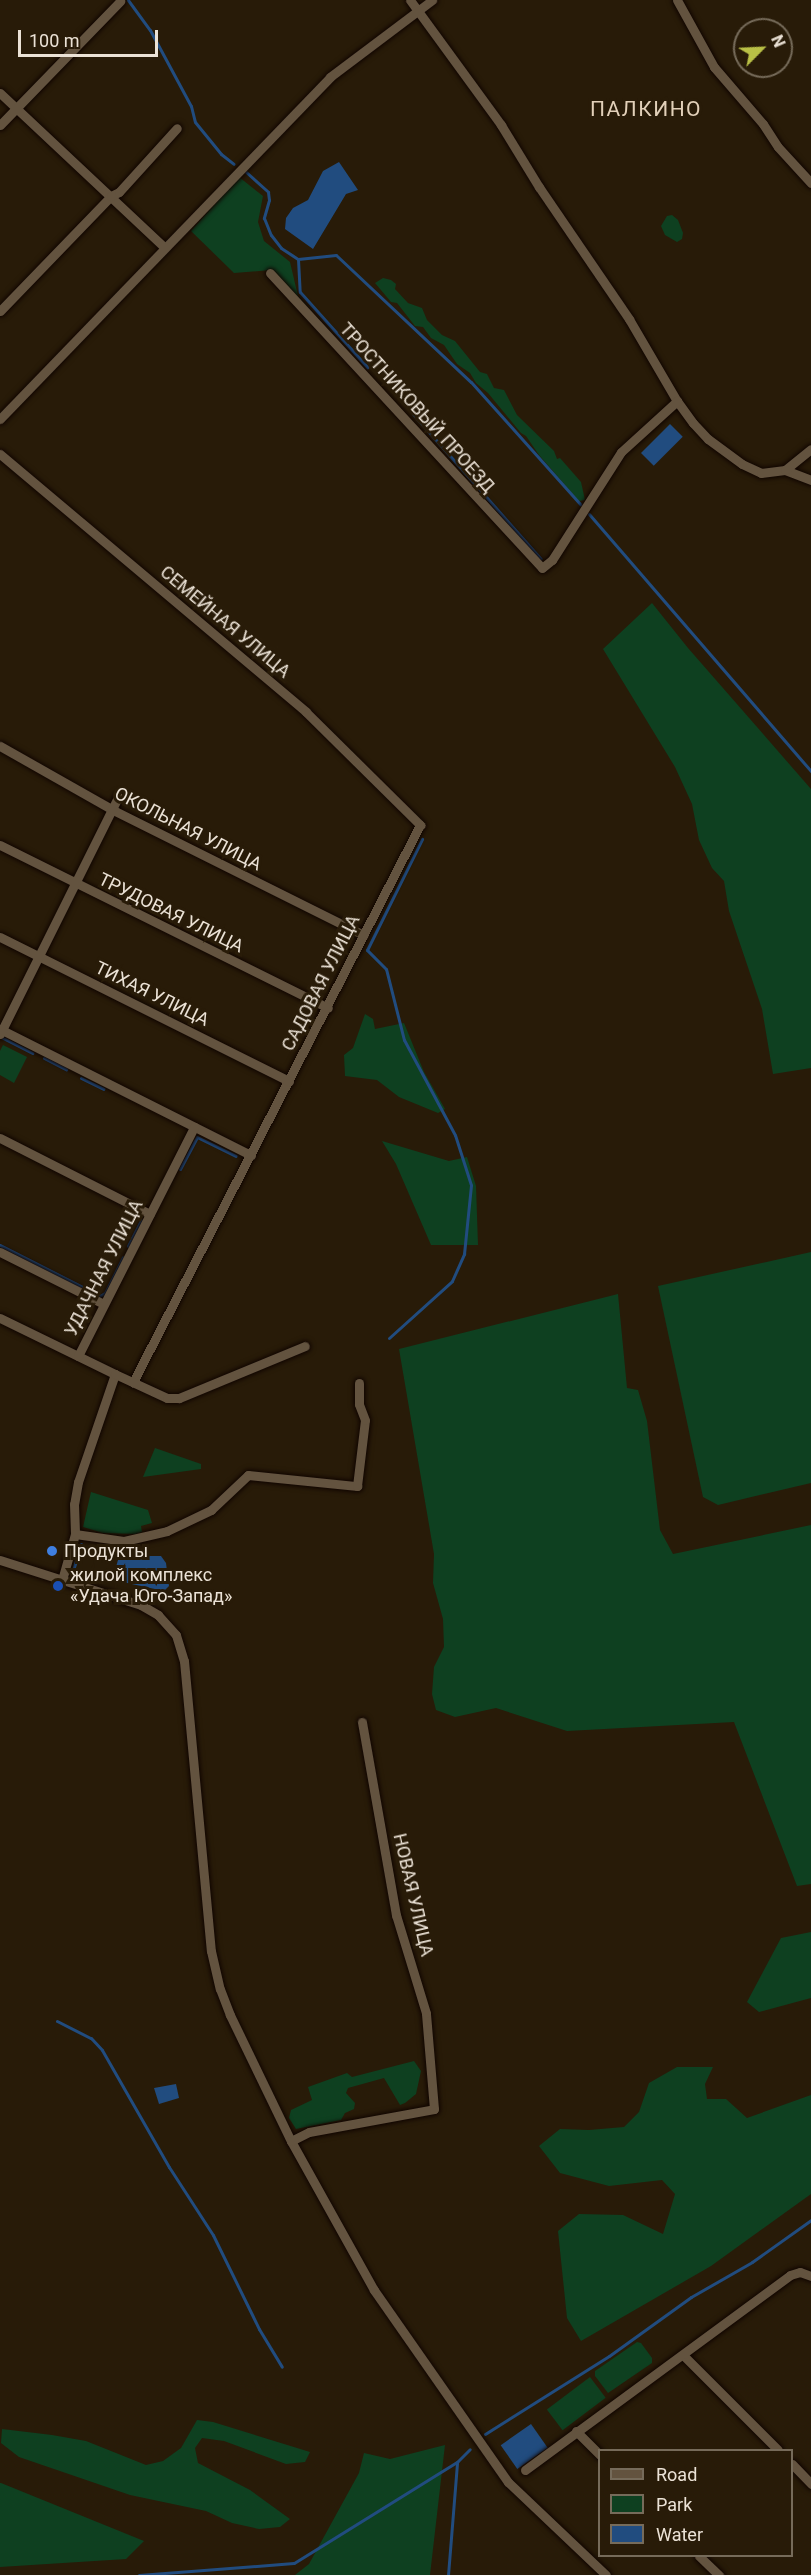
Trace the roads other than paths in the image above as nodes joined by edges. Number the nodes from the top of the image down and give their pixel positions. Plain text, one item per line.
1 (410, 0) edge
2 (432, 0) edge
3 (676, 0) edge
4 (120, 1) edge
5 (417, 10) junction
6 (0, 93) edge
7 (16, 108) junction
8 (0, 125) edge
9 (177, 129) dead end
10 (811, 183) edge
11 (111, 196) junction
12 (164, 247) junction
13 (270, 273) dead end
14 (0, 311) edge
15 (677, 401) junction
16 (0, 418) edge
17 (811, 449) edge
18 (0, 454) edge
19 (785, 470) junction
20 (811, 480) edge
21 (0, 746) edge
22 (118, 797) dead end
23 (113, 810) junction
24 (420, 825) joint
25 (0, 845) edge
26 (76, 884) junction
27 (364, 935) junction
28 (0, 937) edge
29 (39, 957) junction
30 (328, 1008) junction
31 (1, 1031) edge
32 (289, 1081) junction
33 (194, 1127) junction
34 (0, 1138) edge
35 (251, 1155) junction
36 (150, 1214) junction
37 (0, 1252) edge
38 (104, 1304) junction
39 (0, 1318) edge
40 (305, 1346) dead end
41 (78, 1356) junction
42 (116, 1374) junction
43 (133, 1382) junction
44 (359, 1383) dead end
45 (75, 1534) junction
46 (0, 1560) edge
47 (62, 1580) junction
48 (362, 1722) dead end
49 (291, 2141) junction
50 (811, 2276) edge
51 (683, 2355) junction
52 (576, 2432) junction
53 (776, 2449) edge
54 (598, 2453) edge
55 (793, 2465) edge
56 (525, 2470) dead end
57 (811, 2484) edge
58 (700, 2557) edge
59 (606, 2575) edge
60 (719, 2575) edge

1 - 5 street
2 - 5 street
3 - 10 street
4 - 7 street
5 - 12 street
5 - 15 street
6 - 7 street
7 - 8 street
7 - 11 street
9 - 11 street
11 - 12 street
11 - 14 street
12 - 16 street
13 - 15 street, ТРОСТНИКОВЫЙ ПРОЕЗД
15 - 19 street
17 - 19 street
18 - 24 street, СЕМЕЙНАЯ УЛИЦА
19 - 20 street
21 - 23 street, ОКОЛЬНАЯ УЛИЦА
22 - 23 street
23 - 26 street
23 - 27 street, ОКОЛЬНАЯ УЛИЦА
24 - 27 street, САДОВАЯ УЛИЦА
25 - 26 street, ТРУДОВАЯ УЛИЦА
26 - 29 street
26 - 30 street, ТРУДОВАЯ УЛИЦА
27 - 30 street, САДОВАЯ УЛИЦА
28 - 29 street, ТИХАЯ УЛИЦА
29 - 31 street
29 - 32 street, ТИХАЯ УЛИЦА
30 - 32 street, САДОВАЯ УЛИЦА
31 - 33 street
32 - 35 street, САДОВАЯ УЛИЦА
33 - 35 street
33 - 36 street, УДАЧНАЯ УЛИЦА
34 - 36 street
35 - 43 street, САДОВАЯ УЛИЦА
36 - 38 street, УДАЧНАЯ УЛИЦА
37 - 38 street
38 - 41 street, УДАЧНАЯ УЛИЦА
39 - 41 street
40 - 43 street, УДАЧНАЯ УЛИЦА
41 - 42 street, УДАЧНАЯ УЛИЦА
42 - 43 street, УДАЧНАЯ УЛИЦА
42 - 45 street
44 - 45 street
45 - 47 street
46 - 47 street
47 - 49 street
48 - 49 street, НОВАЯ УЛИЦА
49 - 59 street
50 - 51 street
51 - 52 street
51 - 53 street
52 - 54 street
52 - 56 street
55 - 57 street
58 - 60 street

